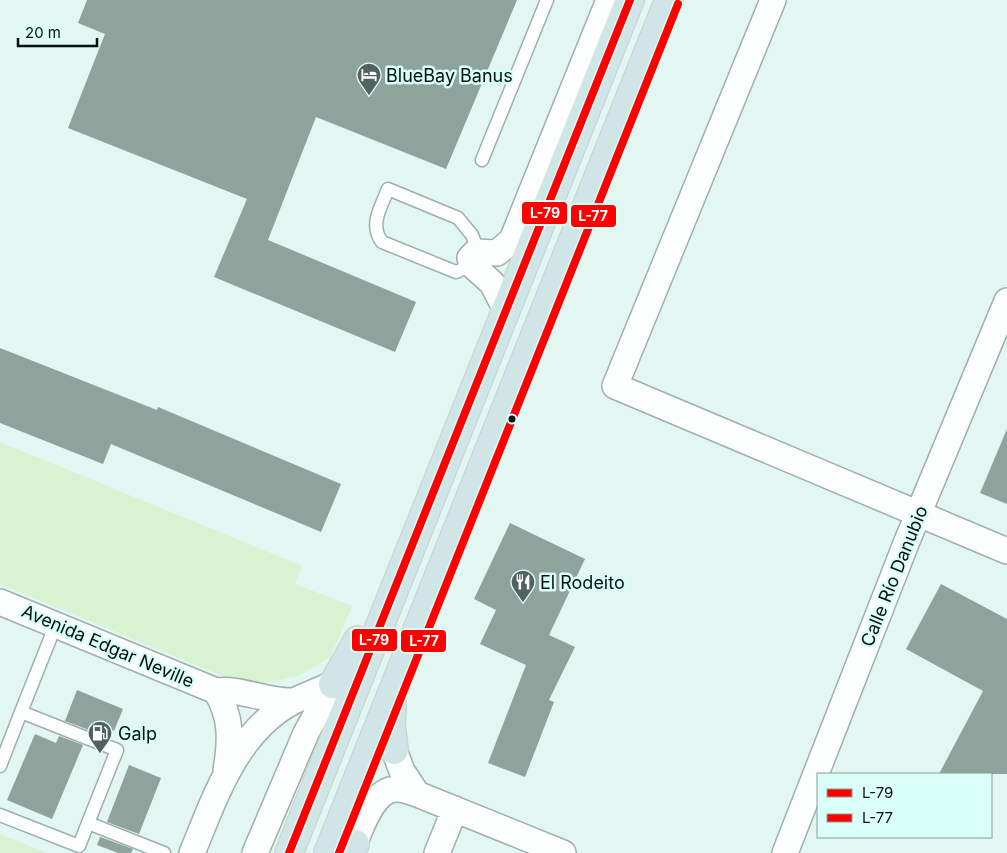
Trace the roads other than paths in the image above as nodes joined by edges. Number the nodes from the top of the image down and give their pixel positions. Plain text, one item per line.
1 (547, 0) edge
2 (609, 0) edge
3 (630, 0) edge
4 (668, 0) edge
5 (773, 0) edge
6 (482, 160) dead end
7 (475, 258) junction
8 (1007, 301) edge
9 (506, 310) junction
10 (458, 429) junction
11 (918, 515) junction
12 (1007, 551) edge
13 (2, 607) edge
14 (56, 624) junction
15 (332, 684) junction
16 (393, 690) junction
17 (216, 691) junction
18 (293, 701) junction
19 (21, 712) junction
20 (394, 750) joint
21 (0, 766) edge
22 (226, 771) junction
23 (418, 794) junction
24 (455, 809) junction
25 (0, 815) edge
26 (88, 824) junction
27 (352, 850) edge
28 (164, 853) edge
29 (192, 853) edge
30 (255, 853) edge
31 (289, 853) edge
32 (328, 853) edge
33 (437, 853) edge
34 (563, 853) edge
35 (785, 853) edge

1 - 6 lane
2 - 7 street
3 - 9 highway
4 - 16 highway
5 - 11 street
7 - 7 lane
7 - 9 street
8 - 11 street, Calle Río Danubio
9 - 10 highway
10 - 15 highway
10 - 31 highway
11 - 12 street
11 - 35 street, Calle Río Danubio
13 - 14 street, Avenida Edgar Neville
14 - 17 street, Avenida Edgar Neville
14 - 19 lane
15 - 18 street
15 - 30 street
16 - 20 highway
16 - 32 highway
17 - 18 street, Avenida Edgar Neville
17 - 22 street, Avenida Edgar Neville
18 - 22 street
19 - 21 lane
19 - 26 lane
20 - 23 street
22 - 29 street
23 - 24 street
23 - 27 street
24 - 33 street
24 - 34 street
25 - 26 lane
26 - 28 lane

